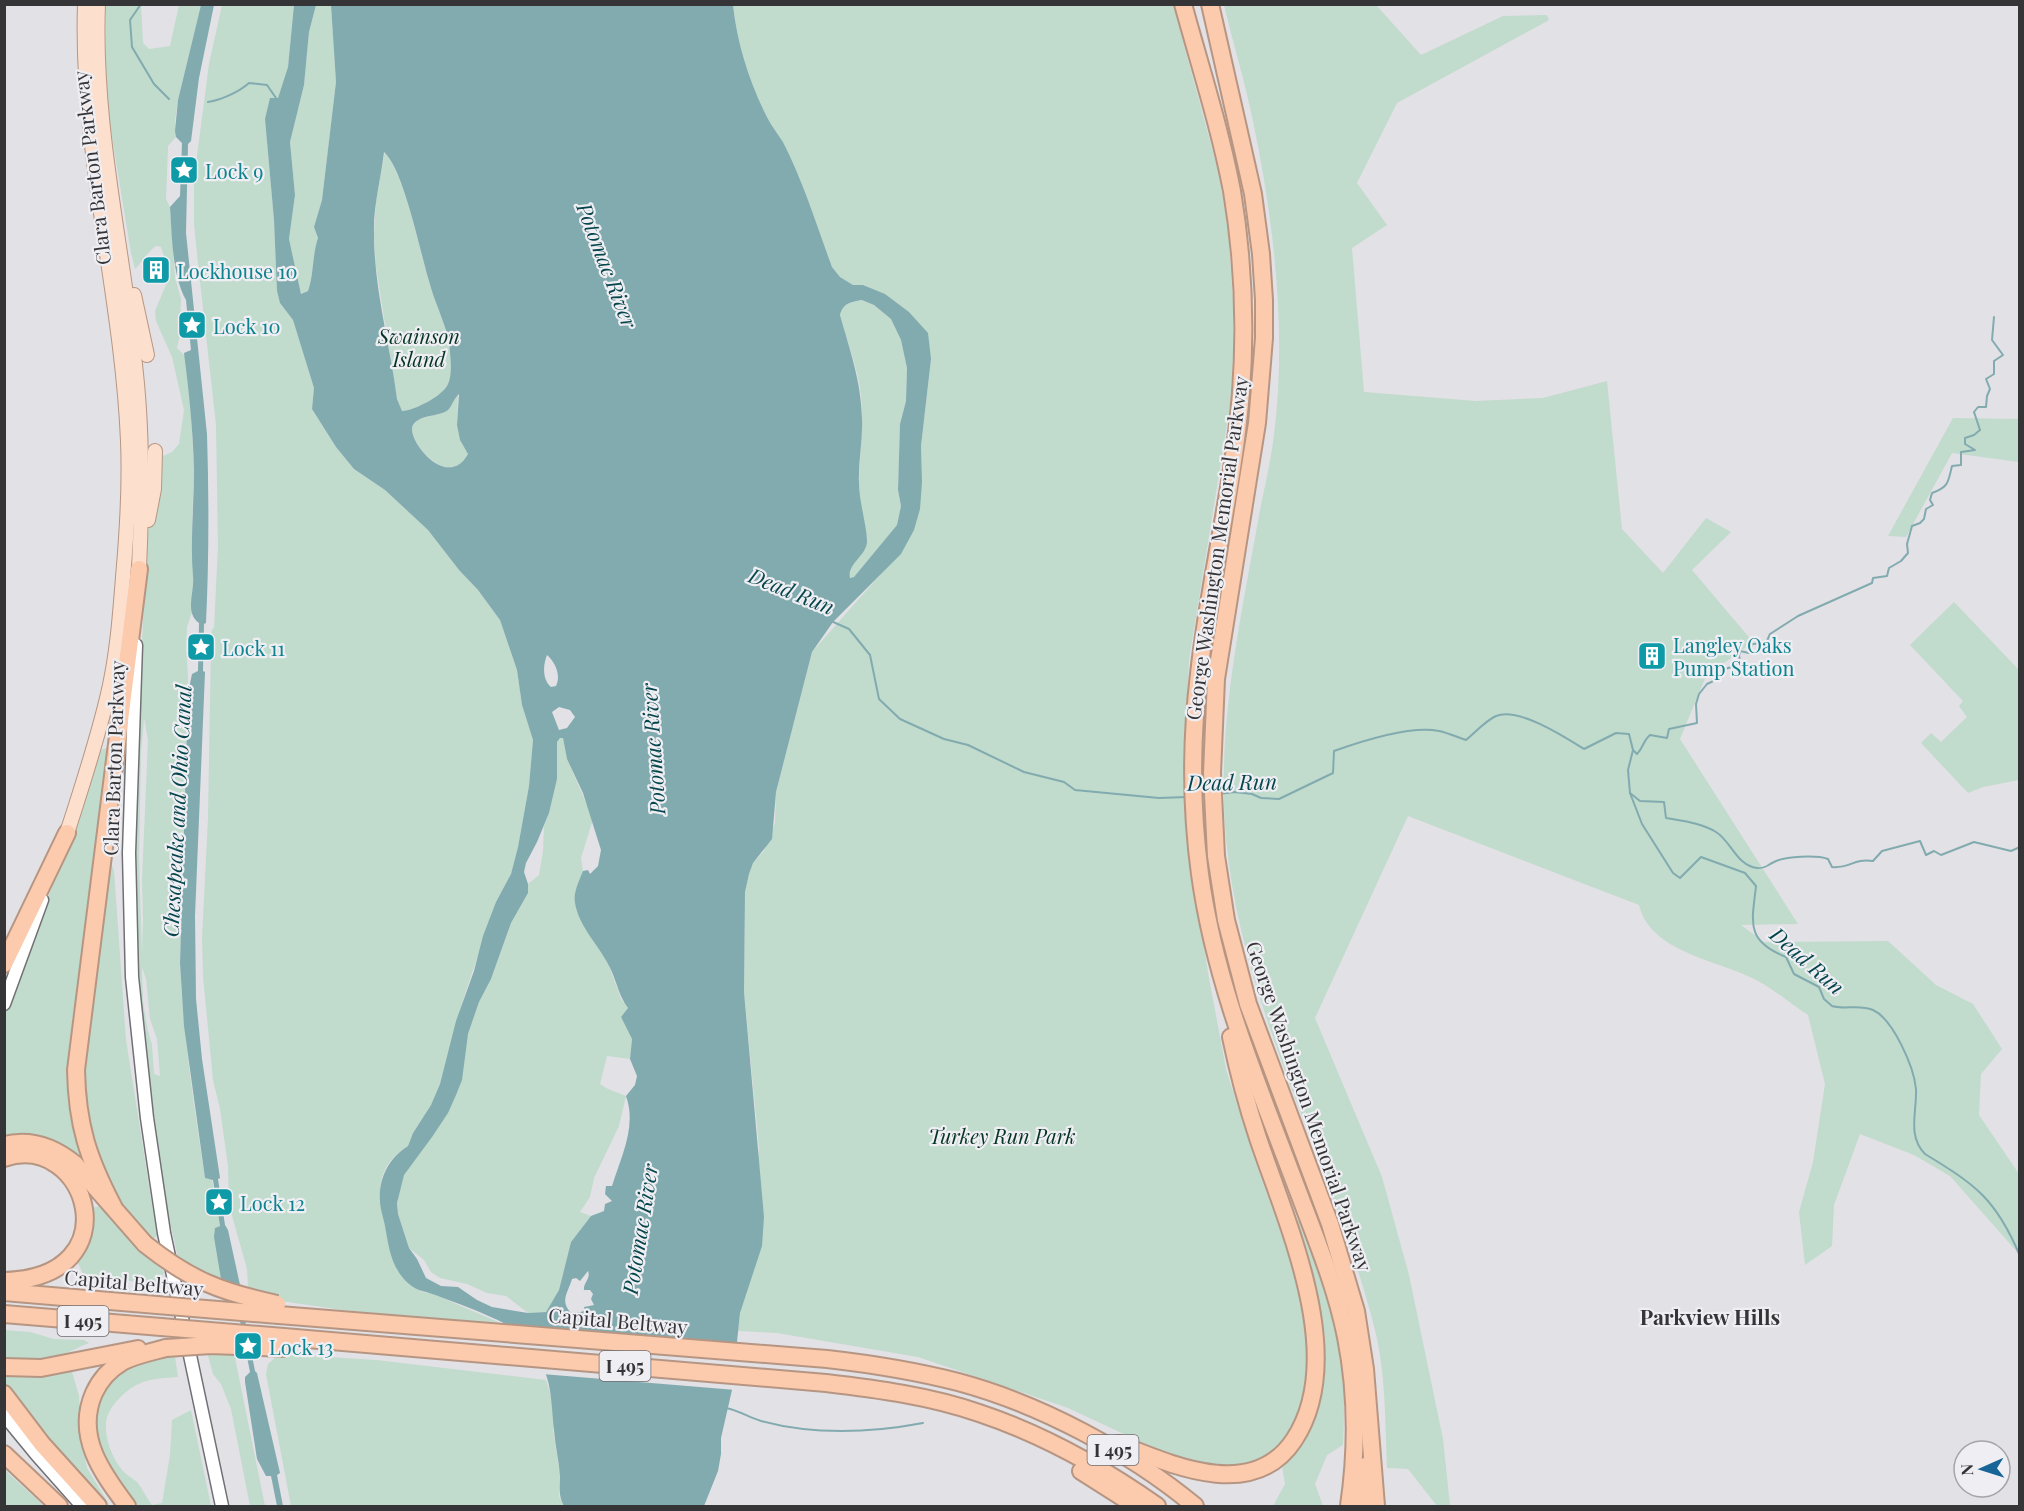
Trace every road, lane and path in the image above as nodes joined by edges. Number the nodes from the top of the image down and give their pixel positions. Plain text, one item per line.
1 (85, 4) edge
2 (98, 4) edge
3 (1184, 4) edge
4 (1210, 4) edge
5 (112, 201) junction
6 (147, 355) dead end
7 (155, 452) dead end
8 (139, 569) junction
9 (67, 833) junction
10 (4, 964) edge
11 (1220, 974) junction
12 (4, 1004) edge
13 (4, 1145) edge
14 (4, 1158) edge
15 (113, 1206) junction
16 (4, 1281) edge
17 (4, 1292) edge
18 (278, 1309) junction
19 (4, 1314) edge
20 (285, 1342) junction
21 (166, 1348) junction
22 (7, 1367) edge
23 (4, 1394) edge
24 (931, 1401) junction
25 (1367, 1402) junction
26 (1024, 1405) junction
27 (4, 1415) edge
28 (4, 1454) edge
29 (59, 1506) edge
30 (82, 1506) edge
31 (98, 1506) edge
32 (127, 1506) edge
33 (222, 1506) edge
34 (1136, 1506) edge
35 (1157, 1506) edge
36 (1195, 1506) edge
37 (1348, 1506) edge
38 (1361, 1506) edge
39 (1376, 1506) edge

1 - 9 main road, Clara Barton Parkway
2 - 5 main road, Clara Barton Parkway
3 - 11 highway, George Washington Memorial Parkway
4 - 25 highway, George Washington Memorial Parkway
5 - 6 main road
5 - 8 main road, Clara Barton Parkway
7 - 8 main road
8 - 15 highway
8 - 33 main road, Clara Barton Parkway
9 - 10 highway
9 - 12 main road, Clara Barton Parkway
11 - 26 highway
11 - 37 highway
13 - 15 highway
14 - 16 highway
15 - 18 highway, bridge
17 - 18 highway, Capital Beltway / I 495, bridge
18 - 26 highway, Capital Beltway / I 495
19 - 20 highway, I 495, bridge
20 - 21 highway, bridge
20 - 24 highway, I 495
21 - 22 highway
21 - 32 highway
23 - 31 highway
24 - 34 highway
24 - 35 highway, I 495
25 - 38 highway
25 - 39 highway
26 - 36 highway, Capital Beltway / I 495
27 - 30 main road
28 - 29 highway

